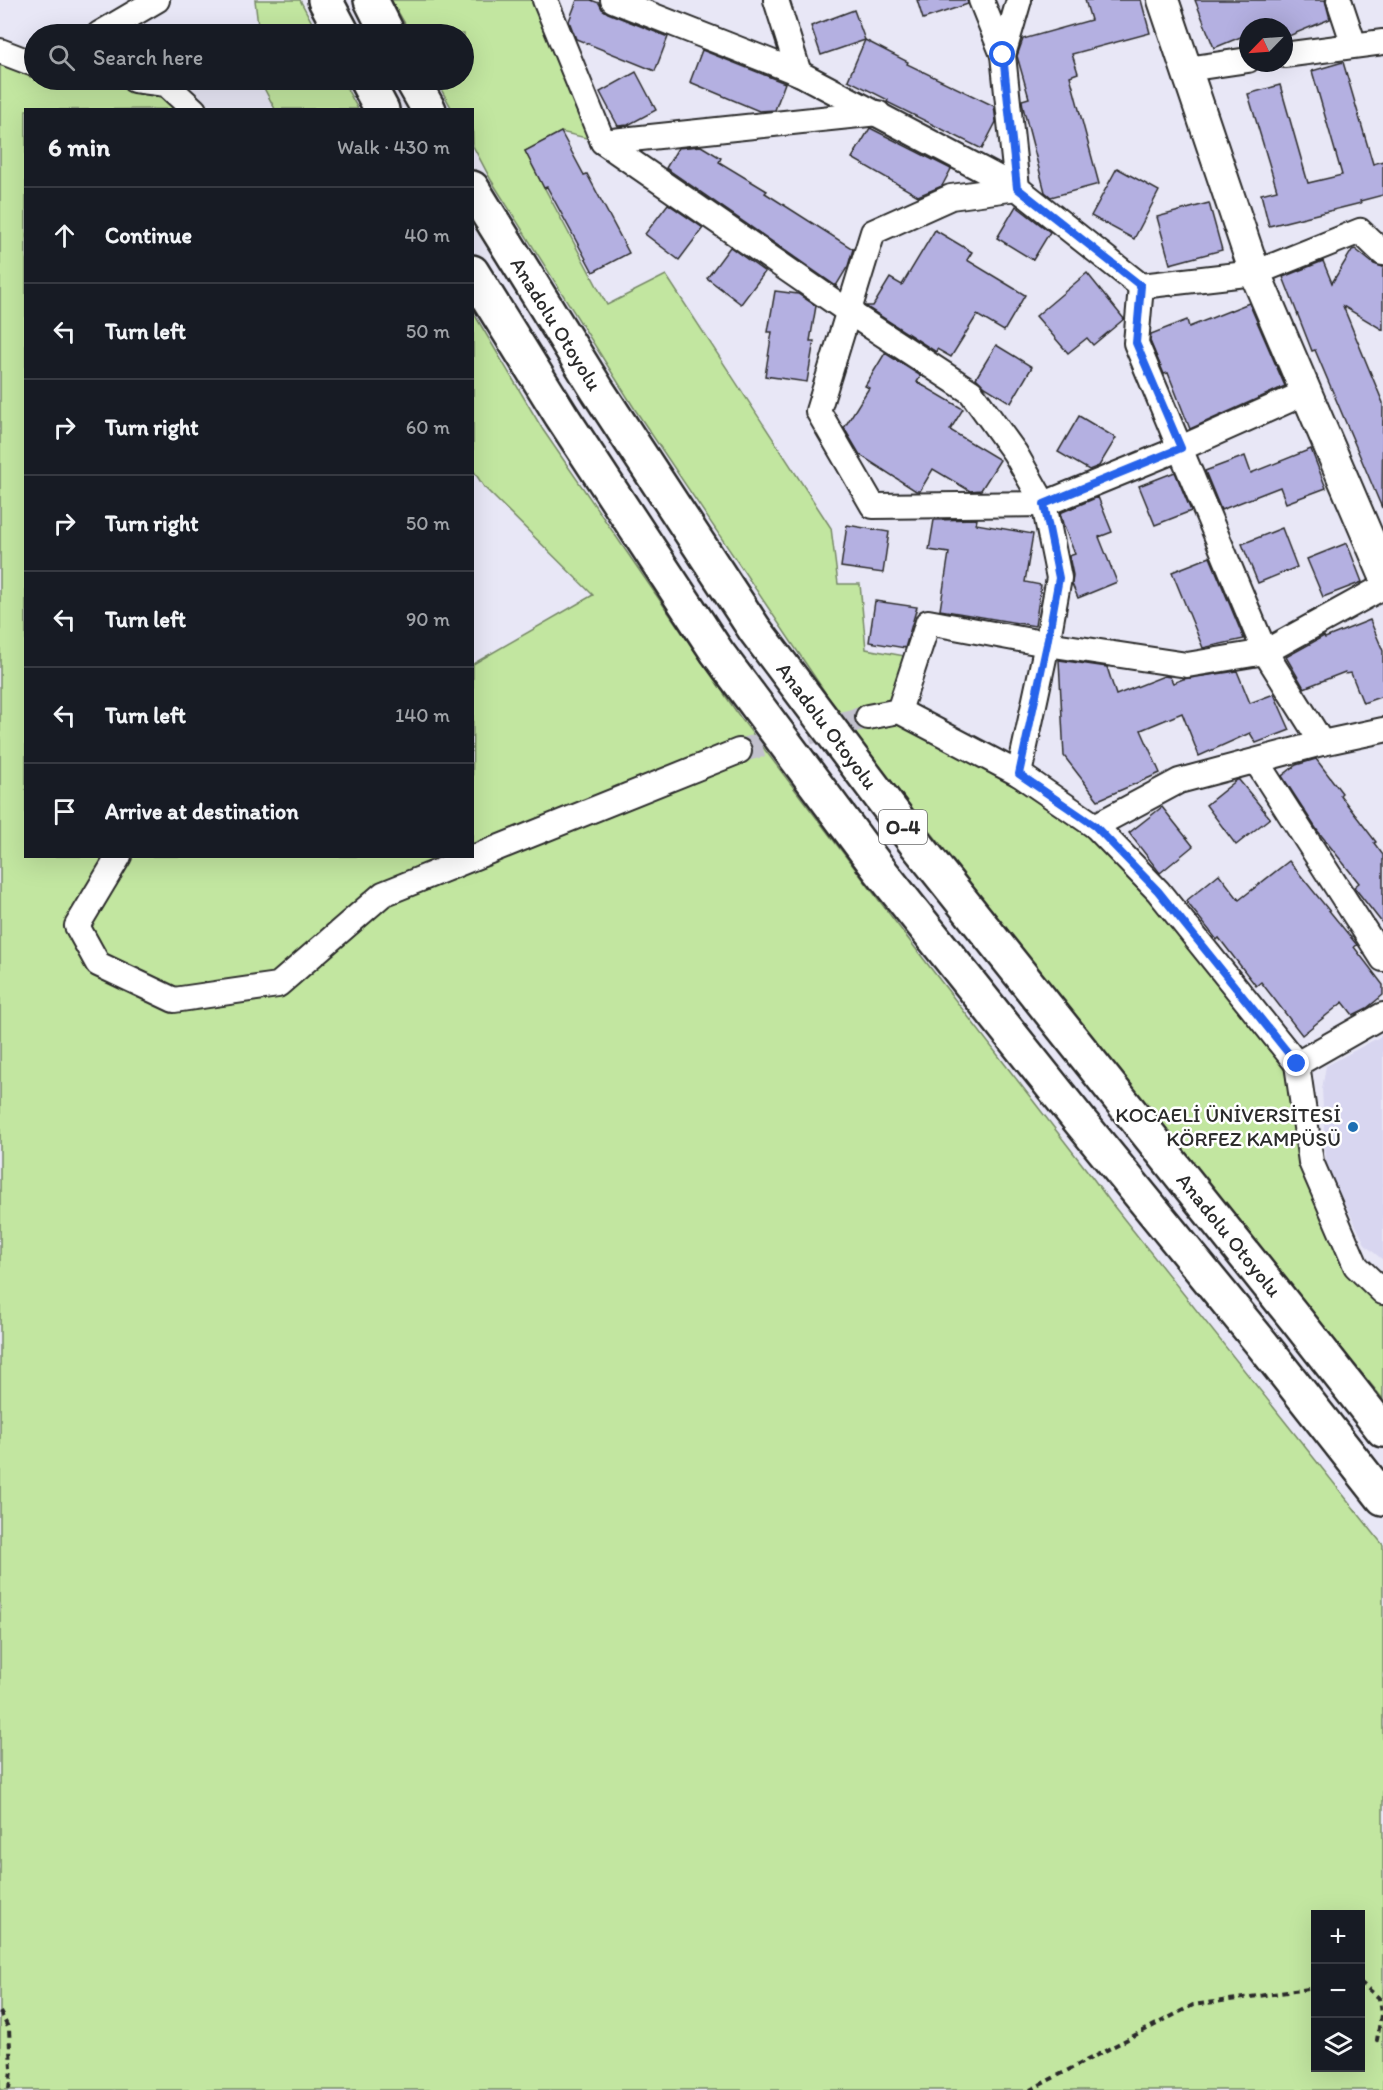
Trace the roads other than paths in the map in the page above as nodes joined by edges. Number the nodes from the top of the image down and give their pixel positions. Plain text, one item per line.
1 (157, 0) edge
2 (325, 0) edge
3 (371, 0) edge
4 (545, 0) edge
5 (613, 0) edge
6 (776, 0) edge
7 (981, 0) edge
8 (1018, 0) edge
9 (1163, 0) edge
10 (1339, 0) edge
11 (116, 24) edge
12 (338, 24) edge
13 (383, 24) edge
14 (1383, 42) edge
15 (1354, 45) junction
16 (0, 51) edge
17 (1293, 54) edge
18 (1003, 55) junction
19 (24, 60) edge
20 (1239, 61) edge
21 (1187, 69) junction
22 (799, 73) junction
23 (172, 90) edge
24 (371, 90) edge
25 (418, 90) edge
26 (192, 108) edge
27 (381, 108) edge
28 (428, 108) edge
29 (878, 113) junction
30 (603, 142) junction
31 (1017, 188) junction
32 (474, 191) edge
33 (1383, 253) edge
34 (1255, 273) junction
35 (474, 275) edge
36 (1141, 286) junction
37 (849, 312) junction
38 (1306, 392) junction
39 (1181, 448) junction
40 (1044, 504) junction
41 (1383, 572) edge
42 (1383, 587) edge
43 (1047, 644) junction
44 (1265, 652) junction
45 (898, 711) junction
46 (868, 717) tunnel mouth
47 (1383, 730) edge
48 (1322, 743) junction
49 (739, 751) tunnel mouth
50 (1256, 761) junction
51 (1019, 774) junction
52 (1095, 826) junction
53 (474, 857) edge
54 (118, 858) edge
55 (473, 858) edge
56 (1383, 959) edge
57 (1383, 1015) edge
58 (1297, 1064) junction
59 (1383, 1292) edge
60 (1383, 1430) edge
61 (1383, 1498) edge

1 - 11 street
2 - 12 highway
3 - 13 highway
4 - 30 street
5 - 22 street
6 - 22 street
7 - 18 street
8 - 18 street
9 - 21 main road
10 - 15 street
14 - 15 street
15 - 17 street
16 - 19 street
18 - 31 street
20 - 21 street
21 - 34 main road
22 - 29 street
23 - 26 street
24 - 27 highway
25 - 28 highway
29 - 30 street
29 - 31 street
30 - 37 street
31 - 36 street
31 - 37 street
32 - 60 highway, Anadolu Otoyolu / O-4
33 - 34 street
34 - 36 street
34 - 38 main road
35 - 61 highway, Anadolu Otoyolu / O-4
36 - 39 street
37 - 40 street
37 - 40 street
38 - 39 street
38 - 41 main road
39 - 40 street
39 - 44 street
40 - 43 street
42 - 44 street
43 - 44 street
43 - 45 street
43 - 51 street
44 - 48 street
45 - 46 street
45 - 51 street
47 - 48 street
48 - 50 street
49 - 53 street
50 - 52 street
50 - 56 street
51 - 52 street
52 - 58 street
54 - 55 street
57 - 58 street
58 - 59 street

